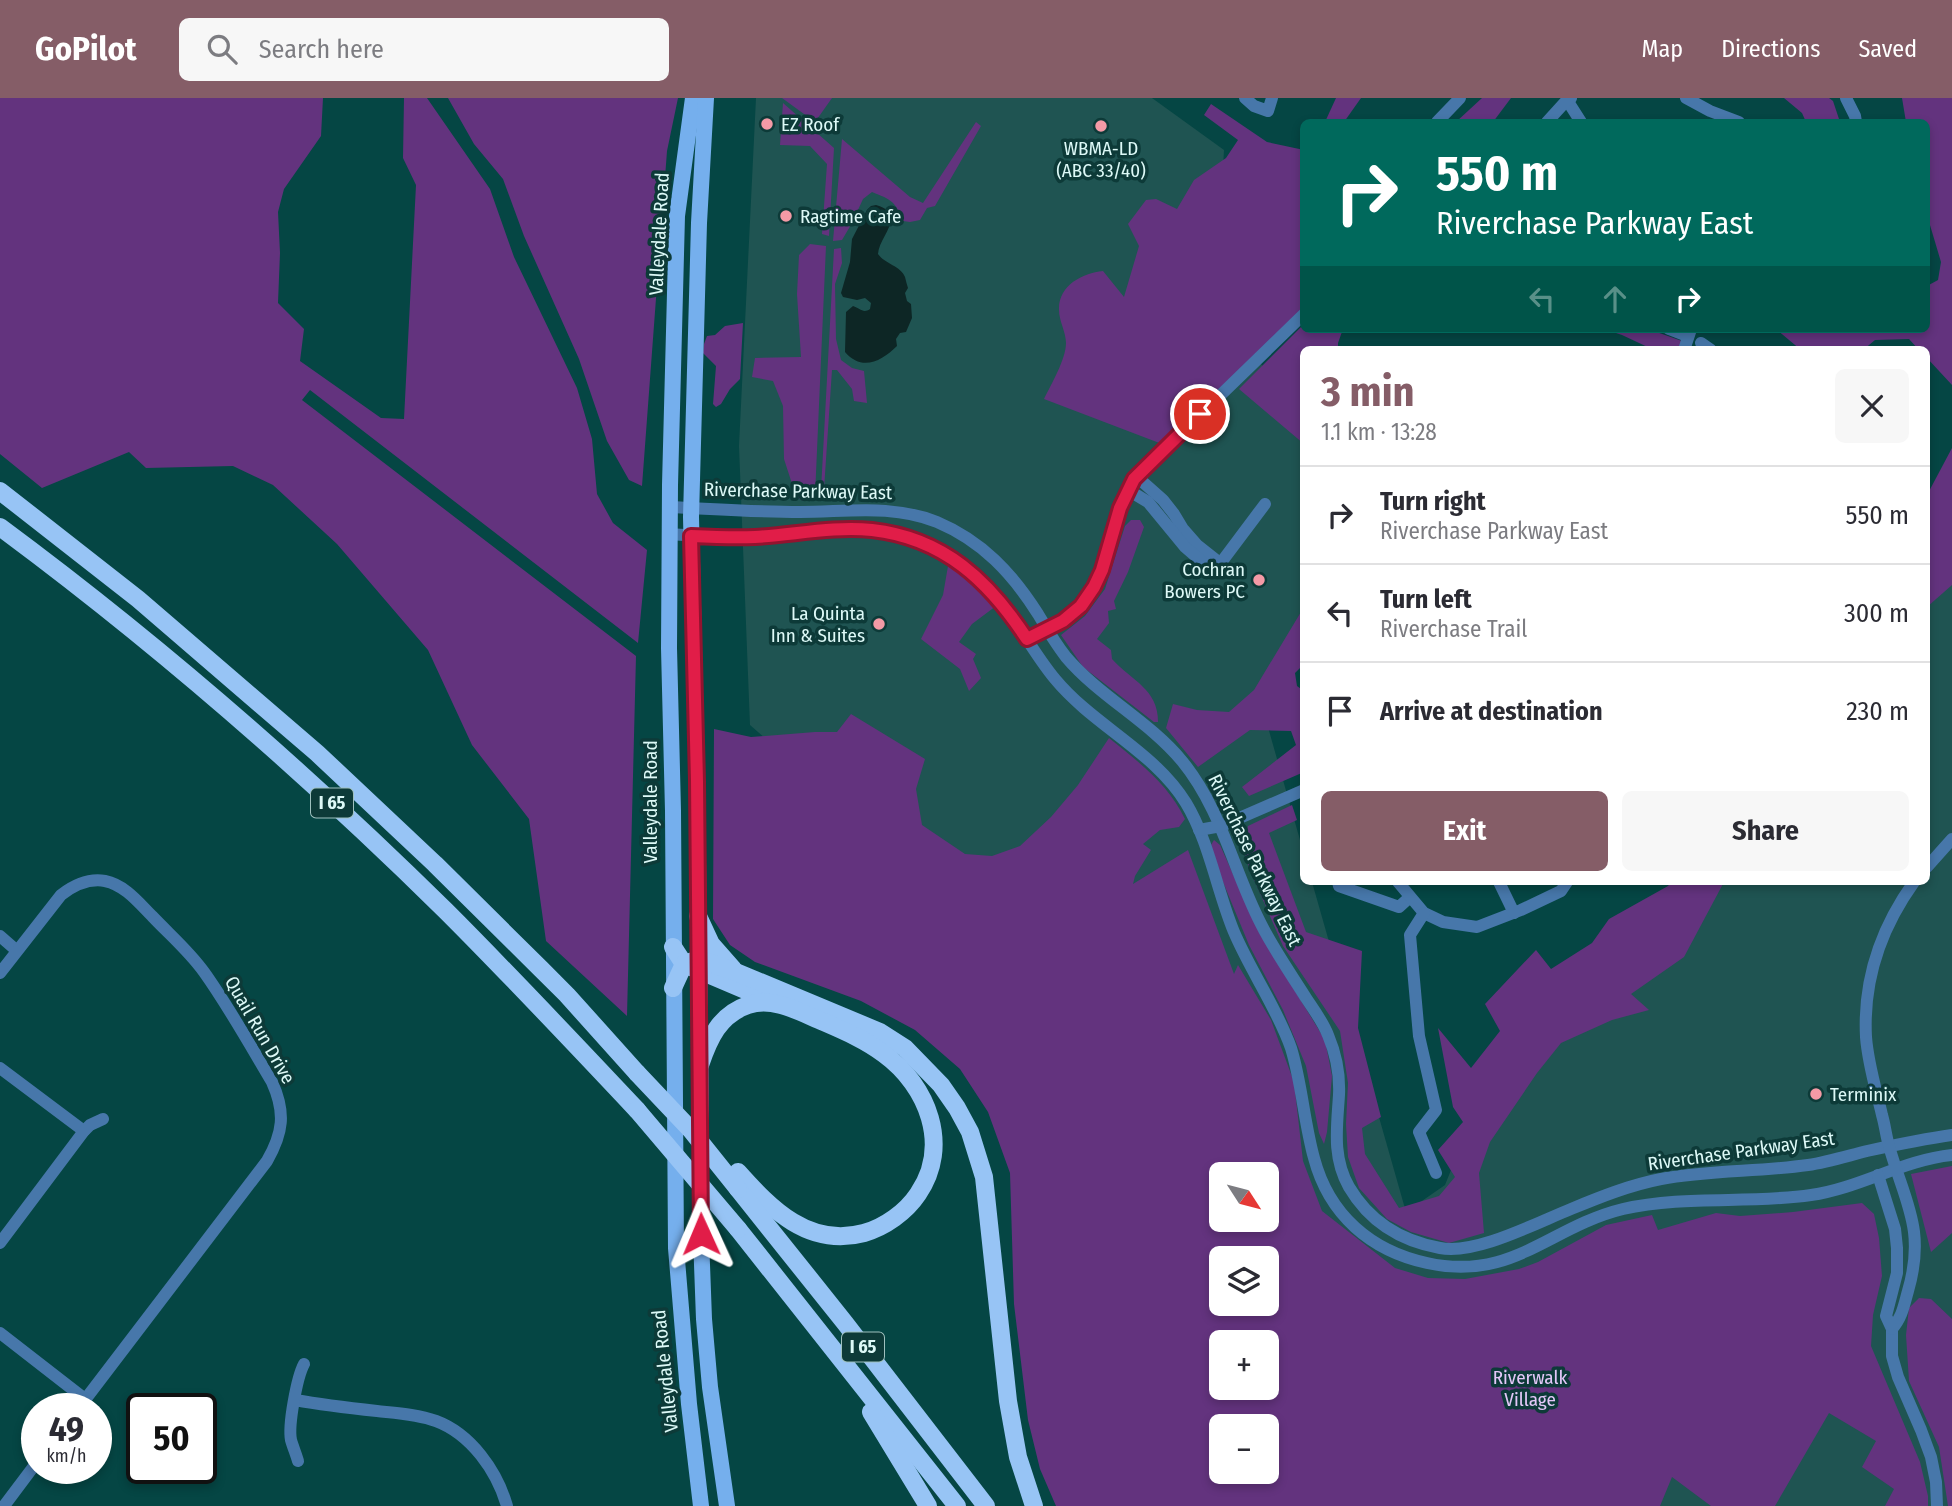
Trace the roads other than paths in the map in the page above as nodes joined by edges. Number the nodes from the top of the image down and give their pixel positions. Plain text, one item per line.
1 (693, 98) edge
2 (706, 98) edge
3 (1245, 98) edge
4 (1272, 98) edge
5 (1460, 98) edge
6 (1686, 98) edge
7 (1846, 98) edge
8 (1569, 99) edge
9 (1440, 119) edge
10 (1550, 119) edge
11 (1579, 119) edge
12 (1731, 119) edge
13 (1856, 119) edge
14 (1300, 318) edge
15 (1136, 476) junction
16 (0, 491) edge
17 (1128, 491) junction
18 (1265, 504) dead end
19 (670, 507) junction
20 (691, 508) junction
21 (0, 527) edge
22 (670, 534) junction
23 (691, 536) junction
24 (1217, 568) junction
25 (1047, 630) junction
26 (1027, 639) junction
27 (1300, 792) edge
28 (1221, 826) junction
29 (1199, 830) junction
30 (1952, 839) edge
31 (1930, 864) edge
32 (1339, 885) edge
33 (1400, 885) edge
34 (1500, 885) edge
35 (1565, 885) edge
36 (1912, 885) edge
37 (1410, 897) junction
38 (1514, 912) junction
39 (1424, 913) junction
40 (698, 916) junction
41 (0, 936) edge
42 (673, 947) junction
43 (16, 950) junction
44 (694, 965) junction
45 (736, 972) junction
46 (0, 973) edge
47 (673, 988) junction
48 (775, 1003) junction
49 (701, 1065) junction
50 (0, 1068) edge
51 (103, 1119) dead end
52 (84, 1131) junction
53 (1952, 1135) edge
54 (1889, 1147) junction
55 (1952, 1155) edge
56 (1897, 1168) junction
57 (1436, 1173) dead end
58 (1878, 1175) junction
59 (740, 1183) junction
60 (0, 1243) edge
61 (1892, 1329) junction
62 (0, 1333) edge
63 (304, 1364) dead end
64 (853, 1374) junction
65 (68, 1393) edge
66 (89, 1393) edge
67 (295, 1401) junction
68 (298, 1461) dead end
69 (21, 1483) edge
70 (4, 1506) edge
71 (507, 1506) edge
72 (701, 1506) edge
73 (727, 1506) edge
74 (928, 1506) edge
75 (957, 1506) edge
76 (986, 1506) edge
77 (1034, 1506) edge
78 (1937, 1506) edge

1 - 19 main road, Valleydale Road
2 - 20 main road, Valleydale Road
3 - 4 street
5 - 9 street
6 - 12 street
7 - 13 street
8 - 10 street
8 - 11 street
14 - 15 street
15 - 17 street
15 - 24 street
16 - 59 highway, I 65, bridge
17 - 24 street
17 - 25 street
18 - 24 street
19 - 20 street, Riverchase Parkway East
19 - 22 main road, Valleydale Road
20 - 23 main road, Valleydale Road
20 - 25 street, Riverchase Parkway East
21 - 64 highway, I 65, bridge
22 - 23 street, Riverchase Parkway East
22 - 42 main road, Valleydale Road
23 - 26 street, Riverchase Parkway East
23 - 40 main road, Valleydale Road
25 - 26 street
25 - 28 street, Riverchase Parkway East
26 - 29 street, Riverchase Parkway East
27 - 28 street
28 - 29 street
28 - 54 street, Riverchase Parkway East
29 - 58 street, Riverchase Parkway East
30 - 31 street
32 - 37 street
33 - 37 street
34 - 38 street
35 - 38 street
36 - 54 street
37 - 39 street
38 - 39 street
39 - 57 street
40 - 44 main road, Valleydale Road
40 - 45 highway
41 - 43 street
42 - 44 highway
42 - 47 main road, Valleydale Road
43 - 46 street, Quail Run Drive
43 - 66 street, Quail Run Drive
44 - 45 highway
44 - 47 highway
44 - 48 highway
44 - 49 main road, Valleydale Road
45 - 77 highway
47 - 72 main road, Valleydale Road
48 - 49 highway
48 - 59 highway
49 - 73 main road, Valleydale Road
50 - 52 street
51 - 52 street
52 - 60 street
53 - 54 street, Riverchase Parkway East
54 - 56 street
55 - 56 street, Riverchase Parkway East
56 - 58 street, Riverchase Parkway East
56 - 61 street
58 - 61 street
59 - 76 highway, I 65
61 - 78 street
62 - 65 street
63 - 67 street
64 - 74 highway
64 - 75 highway, I 65
67 - 68 street
67 - 71 street
69 - 70 street

